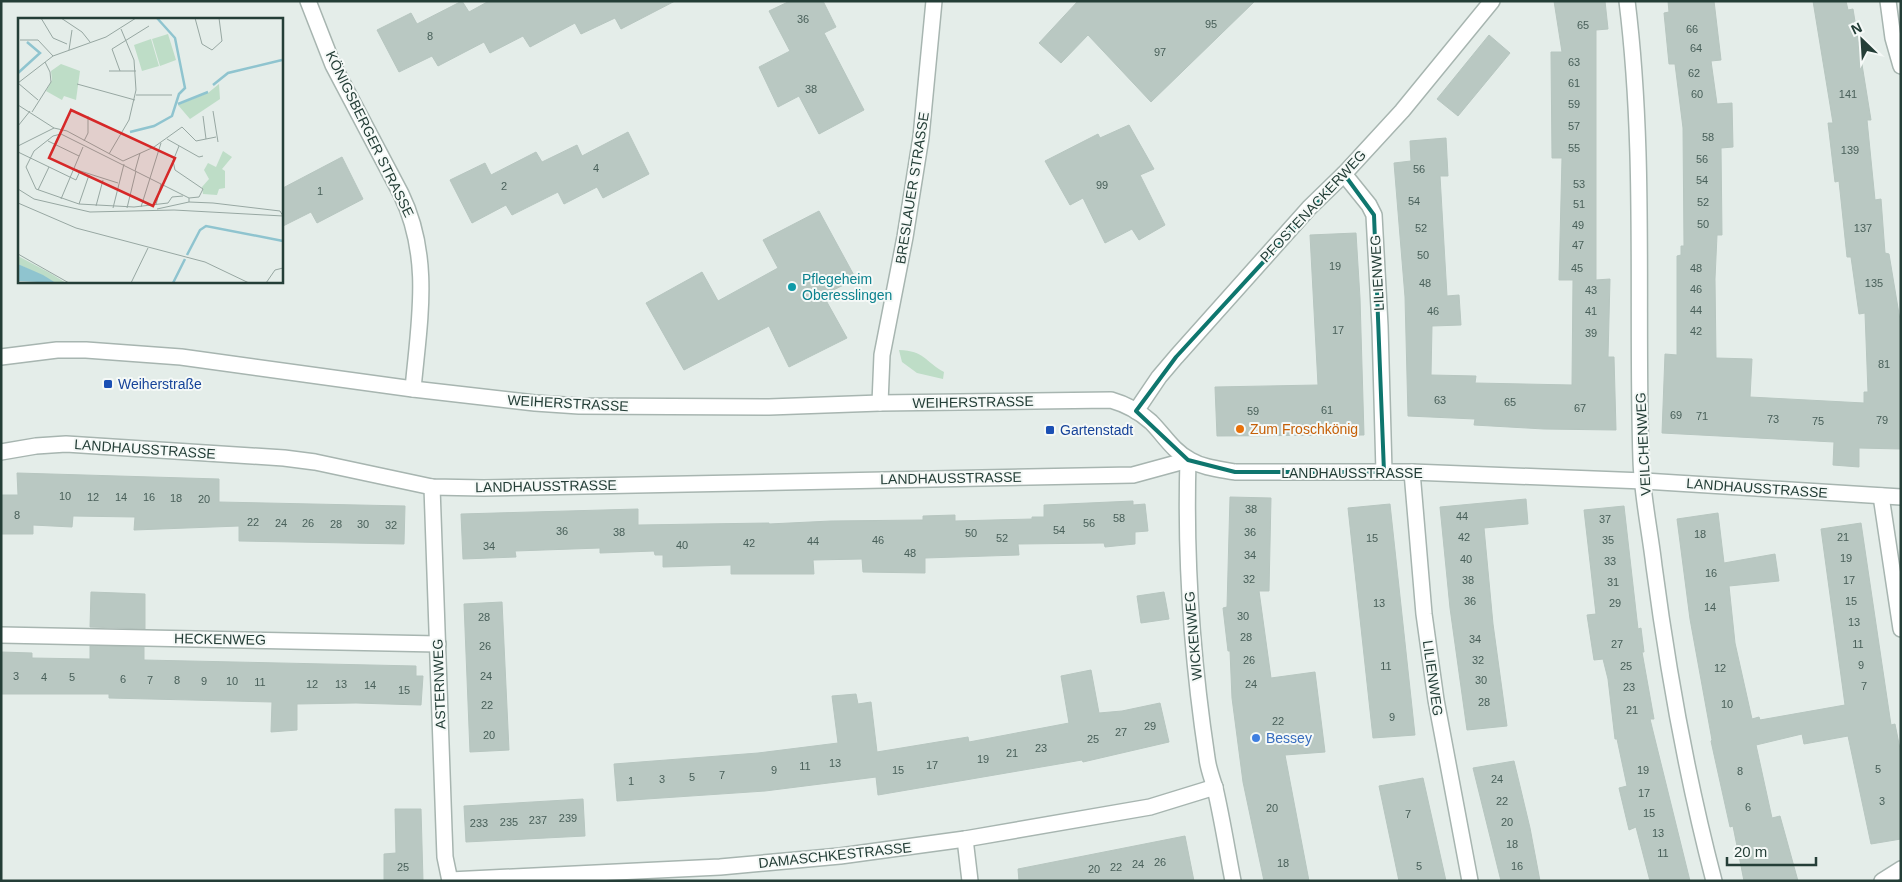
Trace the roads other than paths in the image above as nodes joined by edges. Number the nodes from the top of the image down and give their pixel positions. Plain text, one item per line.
1 (308, 1) edge
2 (934, 1) edge
3 (1492, 1) edge
4 (1627, 1) edge
5 (1888, 1) edge
6 (1901, 66) edge
7 (1344, 174) junction
8 (1, 357) edge
9 (413, 389) junction
10 (880, 403) junction
11 (1136, 411) junction
12 (1, 452) edge
13 (1188, 460) junction
14 (1384, 472) junction
15 (1412, 472) junction
16 (1644, 481) junction
17 (432, 487) junction
18 (1881, 496) junction
19 (1901, 497) edge
20 (1901, 629) edge
21 (1, 634) edge
22 (438, 644) junction
23 (1214, 787) junction
24 (965, 839) junction
25 (1901, 869) edge
26 (720, 874) edge
27 (557, 878) edge
28 (450, 881) edge
29 (970, 881) edge
30 (1233, 881) edge
31 (1470, 881) edge
32 (1714, 881) edge
33 (1882, 881) edge

1 - 9 street, KÖNIGSBERGER STRASSE
2 - 10 street, BRESLAUER STRASSE
3 - 7 street, PFOSTENACKERWEG
4 - 16 street, VEILCHENWEG
5 - 6 street
7 - 11 street, PFOSTENACKERWEG
7 - 14 street, LILIENWEG
8 - 9 street, WEIHERSTRASSE
9 - 10 street, WEIHERSTRASSE
10 - 11 street, WEIHERSTRASSE
11 - 13 street
12 - 17 street, LANDHAUSSTRASSE
13 - 14 street, LANDHAUSSTRASSE
13 - 17 street, LANDHAUSSTRASSE
13 - 23 street, WICKENWEG
14 - 15 street, LANDHAUSSTRASSE
15 - 16 street, LANDHAUSSTRASSE
15 - 31 street, LILIENWEG
16 - 18 street, LANDHAUSSTRASSE
16 - 32 street, VEILCHENWEG
17 - 22 street, ASTERNWEG
18 - 19 street, LANDHAUSSTRASSE
18 - 20 street
21 - 22 street, HECKENWEG
22 - 28 street, ASTERNWEG
23 - 24 street, DAMASCHKESTRASSE
23 - 30 street, WICKENWEG
24 - 26 street, DAMASCHKESTRASSE
24 - 29 street
25 - 33 street
26 - 27 street, DAMASCHKESTRASSE
27 - 28 street, DAMASCHKESTRASSE

